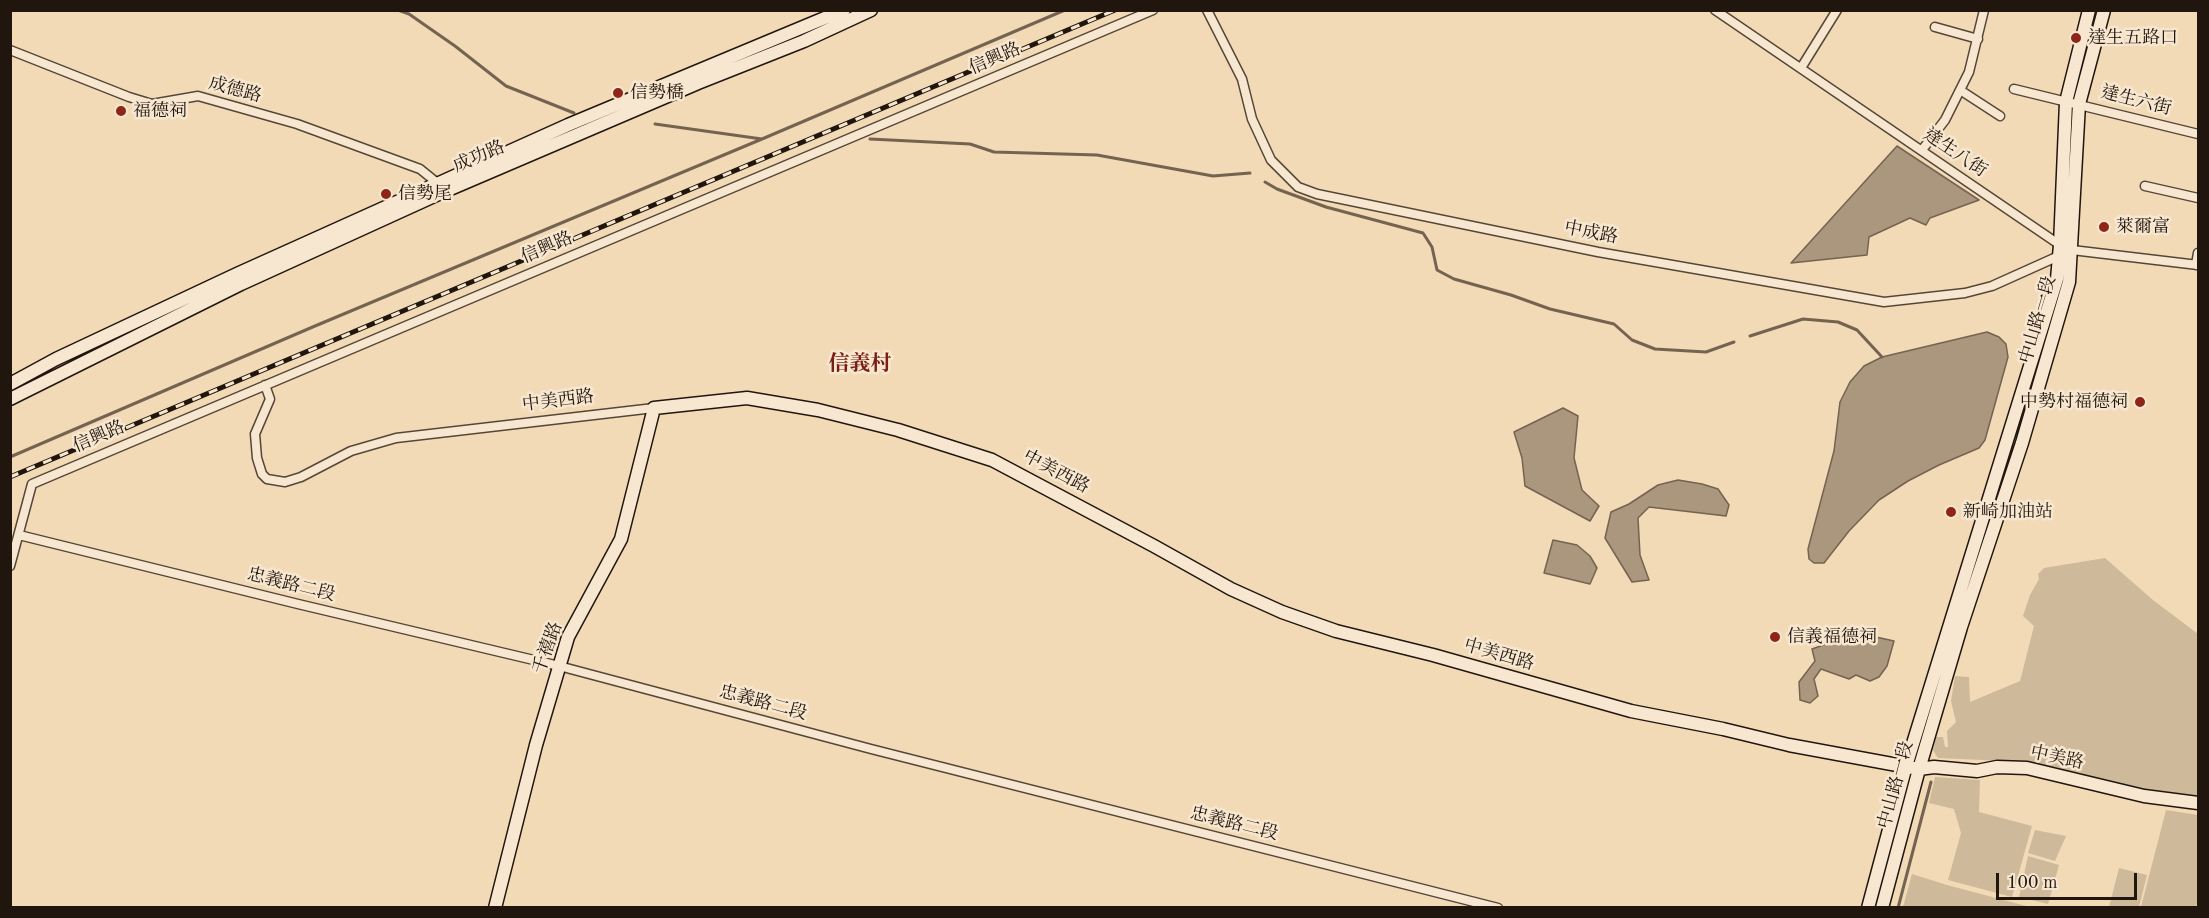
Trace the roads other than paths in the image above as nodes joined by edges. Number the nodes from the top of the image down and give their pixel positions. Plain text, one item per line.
1 (844, 10) edge
2 (871, 10) edge
3 (1153, 10) edge
4 (1208, 10) edge
5 (1715, 10) edge
6 (1837, 10) edge
7 (1984, 10) edge
8 (2089, 10) edge
9 (2104, 10) edge
10 (1935, 27) dead end
11 (1978, 39) junction
12 (10, 50) edge
13 (1801, 68) junction
14 (2014, 89) dead end
15 (1960, 90) junction
16 (2066, 102) junction
17 (2079, 104) junction
18 (2000, 117) dead end
19 (2199, 134) edge
20 (1922, 150) junction
21 (2145, 186) dead end
22 (441, 188) junction
23 (2199, 198) edge
24 (2064, 250) junction
25 (2199, 253) edge
26 (2197, 265) edge
27 (10, 384) edge
28 (265, 385) junction
29 (10, 399) edge
30 (654, 408) junction
31 (1983, 518) junction
32 (1995, 523) junction
33 (19, 534) junction
34 (10, 566) edge
35 (1956, 625) junction
36 (559, 666) junction
37 (1912, 768) junction
38 (2199, 804) edge
39 (495, 908) edge
40 (1498, 908) edge
41 (1868, 908) edge
42 (1882, 908) edge

1 - 22 street, 成功路
2 - 22 street, 成功路
3 - 28 street, 信興路
4 - 24 street, 中成路
5 - 13 street, 達生八街
6 - 13 street
7 - 11 street
8 - 16 street, 中山路一段
9 - 17 street, 中山路一段
10 - 11 street
11 - 15 street
12 - 22 street, 成德路
13 - 20 street, 達生八街
14 - 16 street, 達生六街
15 - 18 street
15 - 20 street
16 - 17 street, 達生六街
16 - 24 street, 中山路一段
17 - 19 street, 達生六街
17 - 24 street, 中山路一段
20 - 24 street, 達生八街
21 - 23 street
22 - 27 street, 成功路
22 - 29 street, 成功路
24 - 26 street, 達生八街
24 - 31 street, 中山路一段
24 - 32 street, 中山路一段
25 - 26 street
28 - 30 street, 中美西路
28 - 33 street, 信興路
30 - 36 street, 千禧路
30 - 37 street, 中美西路
31 - 32 street
31 - 35 street, 中山路一段
32 - 35 street, 中山路一段
33 - 34 street, 信興路
33 - 36 street, 忠義路二段
35 - 37 street, 中山路一段
36 - 39 street, 千禧路
36 - 40 street, 忠義路二段
37 - 38 street, 中美路
37 - 41 street, 中山路一段
37 - 42 street, 中山路一段

